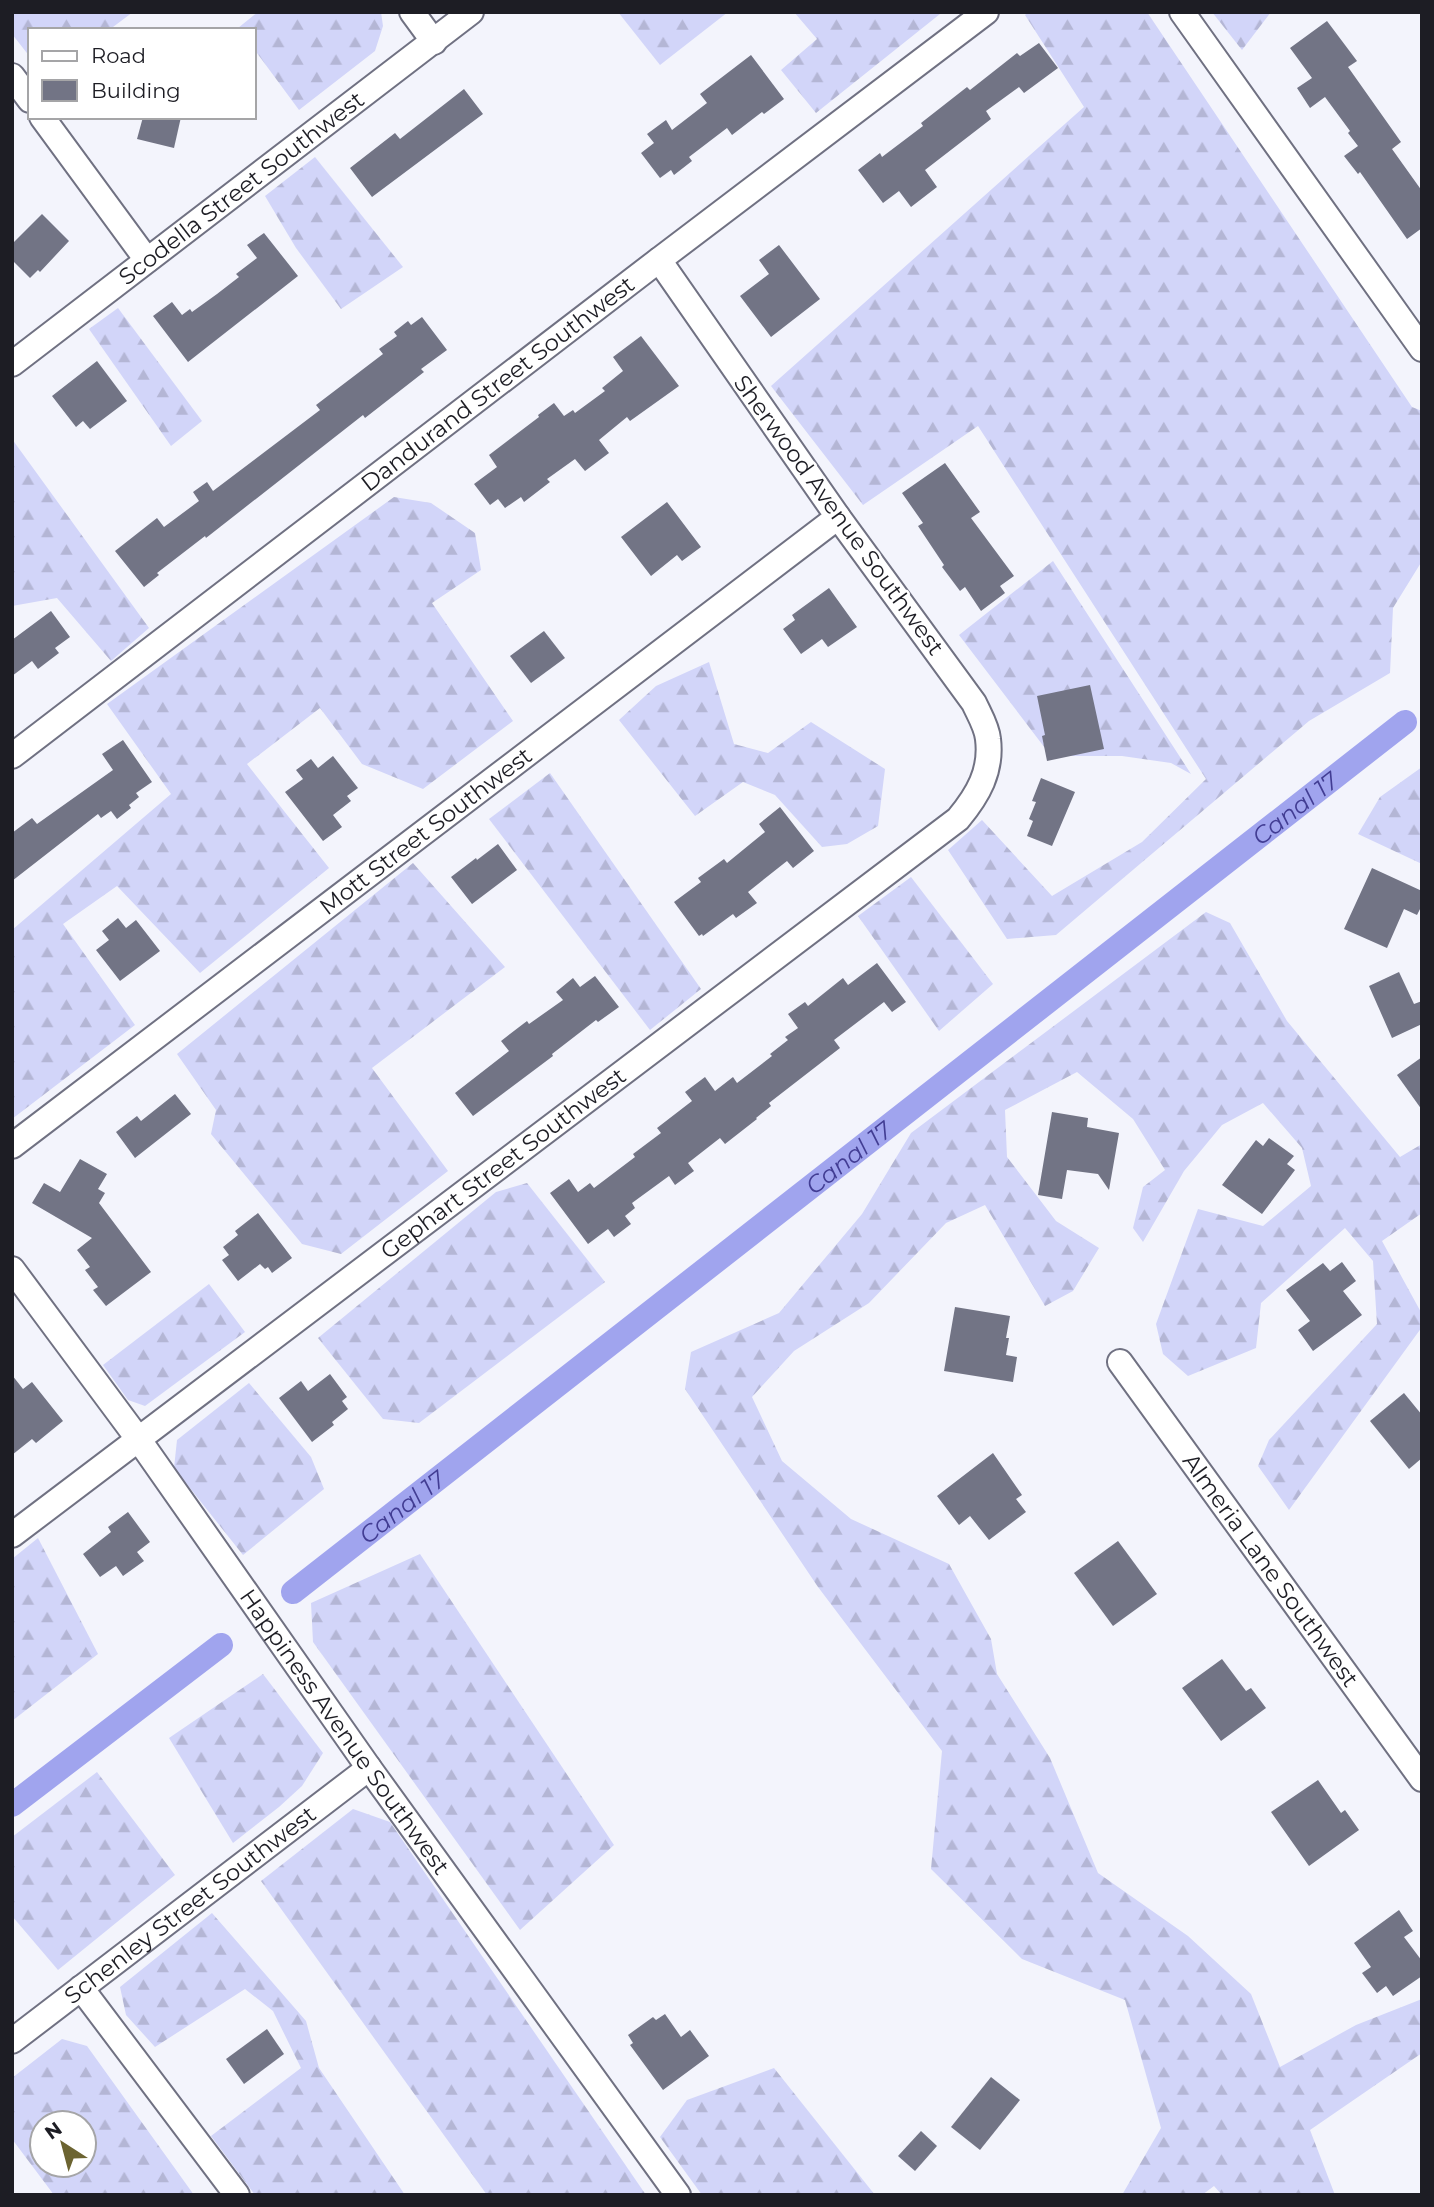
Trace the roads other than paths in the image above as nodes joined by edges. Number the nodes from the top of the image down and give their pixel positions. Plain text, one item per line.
1 (412, 12) edge
2 (471, 12) edge
3 (986, 12) edge
4 (1182, 12) edge
5 (434, 42) junction
6 (12, 76) edge
7 (28, 97) edge
8 (43, 119) edge
9 (147, 260) junction
10 (659, 260) junction
11 (1422, 349) edge
12 (12, 364) edge
13 (838, 517) junction
14 (12, 756) edge
15 (984, 781) joint
16 (12, 1146) edge
17 (12, 1269) edge
18 (1120, 1362) dead end
19 (139, 1440) junction
20 (12, 1535) edge
21 (369, 1768) junction
22 (1422, 1779) edge
23 (81, 1988) junction
24 (12, 2041) edge
25 (237, 2195) edge
26 (678, 2195) edge

1 - 5 street
2 - 5 street, Scodella Street Southwest
3 - 10 street, Dandurand Street Southwest
4 - 11 street
5 - 9 street, Scodella Street Southwest
6 - 7 street
8 - 9 street
9 - 12 street, Scodella Street Southwest
10 - 13 street, Sherwood Avenue Southwest
10 - 14 street, Dandurand Street Southwest
13 - 15 street, Sherwood Avenue Southwest
13 - 16 street, Mott Street Southwest
15 - 19 street, Gephart Street Southwest
17 - 19 street, Happiness Avenue Southwest
18 - 22 street, Almeria Lane Southwest
19 - 20 street, Gephart Street Southwest
19 - 21 street, Happiness Avenue Southwest
21 - 23 street, Schenley Street Southwest
21 - 26 street, Happiness Avenue Southwest
23 - 24 street, Schenley Street Southwest
23 - 25 street

